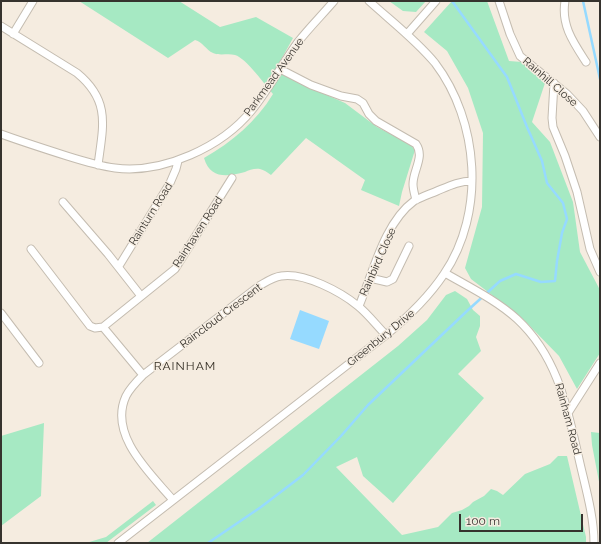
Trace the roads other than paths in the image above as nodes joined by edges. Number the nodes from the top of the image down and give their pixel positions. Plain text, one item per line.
1 (33, 1) edge
2 (334, 1) edge
3 (369, 1) edge
4 (436, 1) edge
5 (499, 1) edge
6 (565, 1) edge
7 (1, 26) edge
8 (13, 34) junction
9 (407, 34) junction
10 (586, 62) dead end
11 (280, 69) junction
12 (554, 83) junction
13 (1, 134) edge
14 (600, 137) edge
15 (178, 160) junction
16 (98, 165) junction
17 (232, 178) dead end
18 (472, 181) junction
19 (416, 200) junction
20 (64, 202) dead end
21 (409, 246) dead end
22 (31, 249) dead end
23 (119, 266) junction
24 (600, 272) edge
25 (445, 273) junction
26 (370, 278) junction
27 (141, 296) junction
28 (358, 306) junction
29 (1, 313) edge
30 (103, 327) junction
31 (386, 335) junction
32 (39, 363) dead end
33 (600, 363) edge
34 (143, 375) junction
35 (568, 413) junction
36 (173, 500) junction
37 (118, 543) edge
38 (594, 543) edge

1 - 8 street
2 - 11 street, Parkmead Avenue
3 - 9 street, Greenbury Drive
4 - 9 street
5 - 12 street, Rainhill Close
6 - 10 street
7 - 8 street
8 - 16 street
9 - 18 street, Greenbury Drive
11 - 15 street, Parkmead Avenue
11 - 19 street
12 - 14 street, Rainhill Close
12 - 24 street
13 - 16 street, Parkmead Avenue
15 - 16 street, Parkmead Avenue
15 - 23 street, Rainturn Road
17 - 27 street, Rainhaven Road
18 - 19 street, Rainbird Close
18 - 25 street, Greenbury Drive
19 - 26 street, Rainbird Close
20 - 23 street
21 - 26 street
22 - 30 street
23 - 27 street
25 - 31 street, Greenbury Drive
25 - 35 street, Rainham Road
26 - 28 street, Rainbird Close
27 - 30 street, Rainhaven Road
28 - 31 street, Raincloud Crescent
28 - 34 street, Raincloud Crescent
29 - 32 street
30 - 34 street
31 - 36 street, Greenbury Drive
33 - 35 street
34 - 36 street, Raincloud Crescent
35 - 38 street, Rainham Road
36 - 37 street, Greenbury Drive

